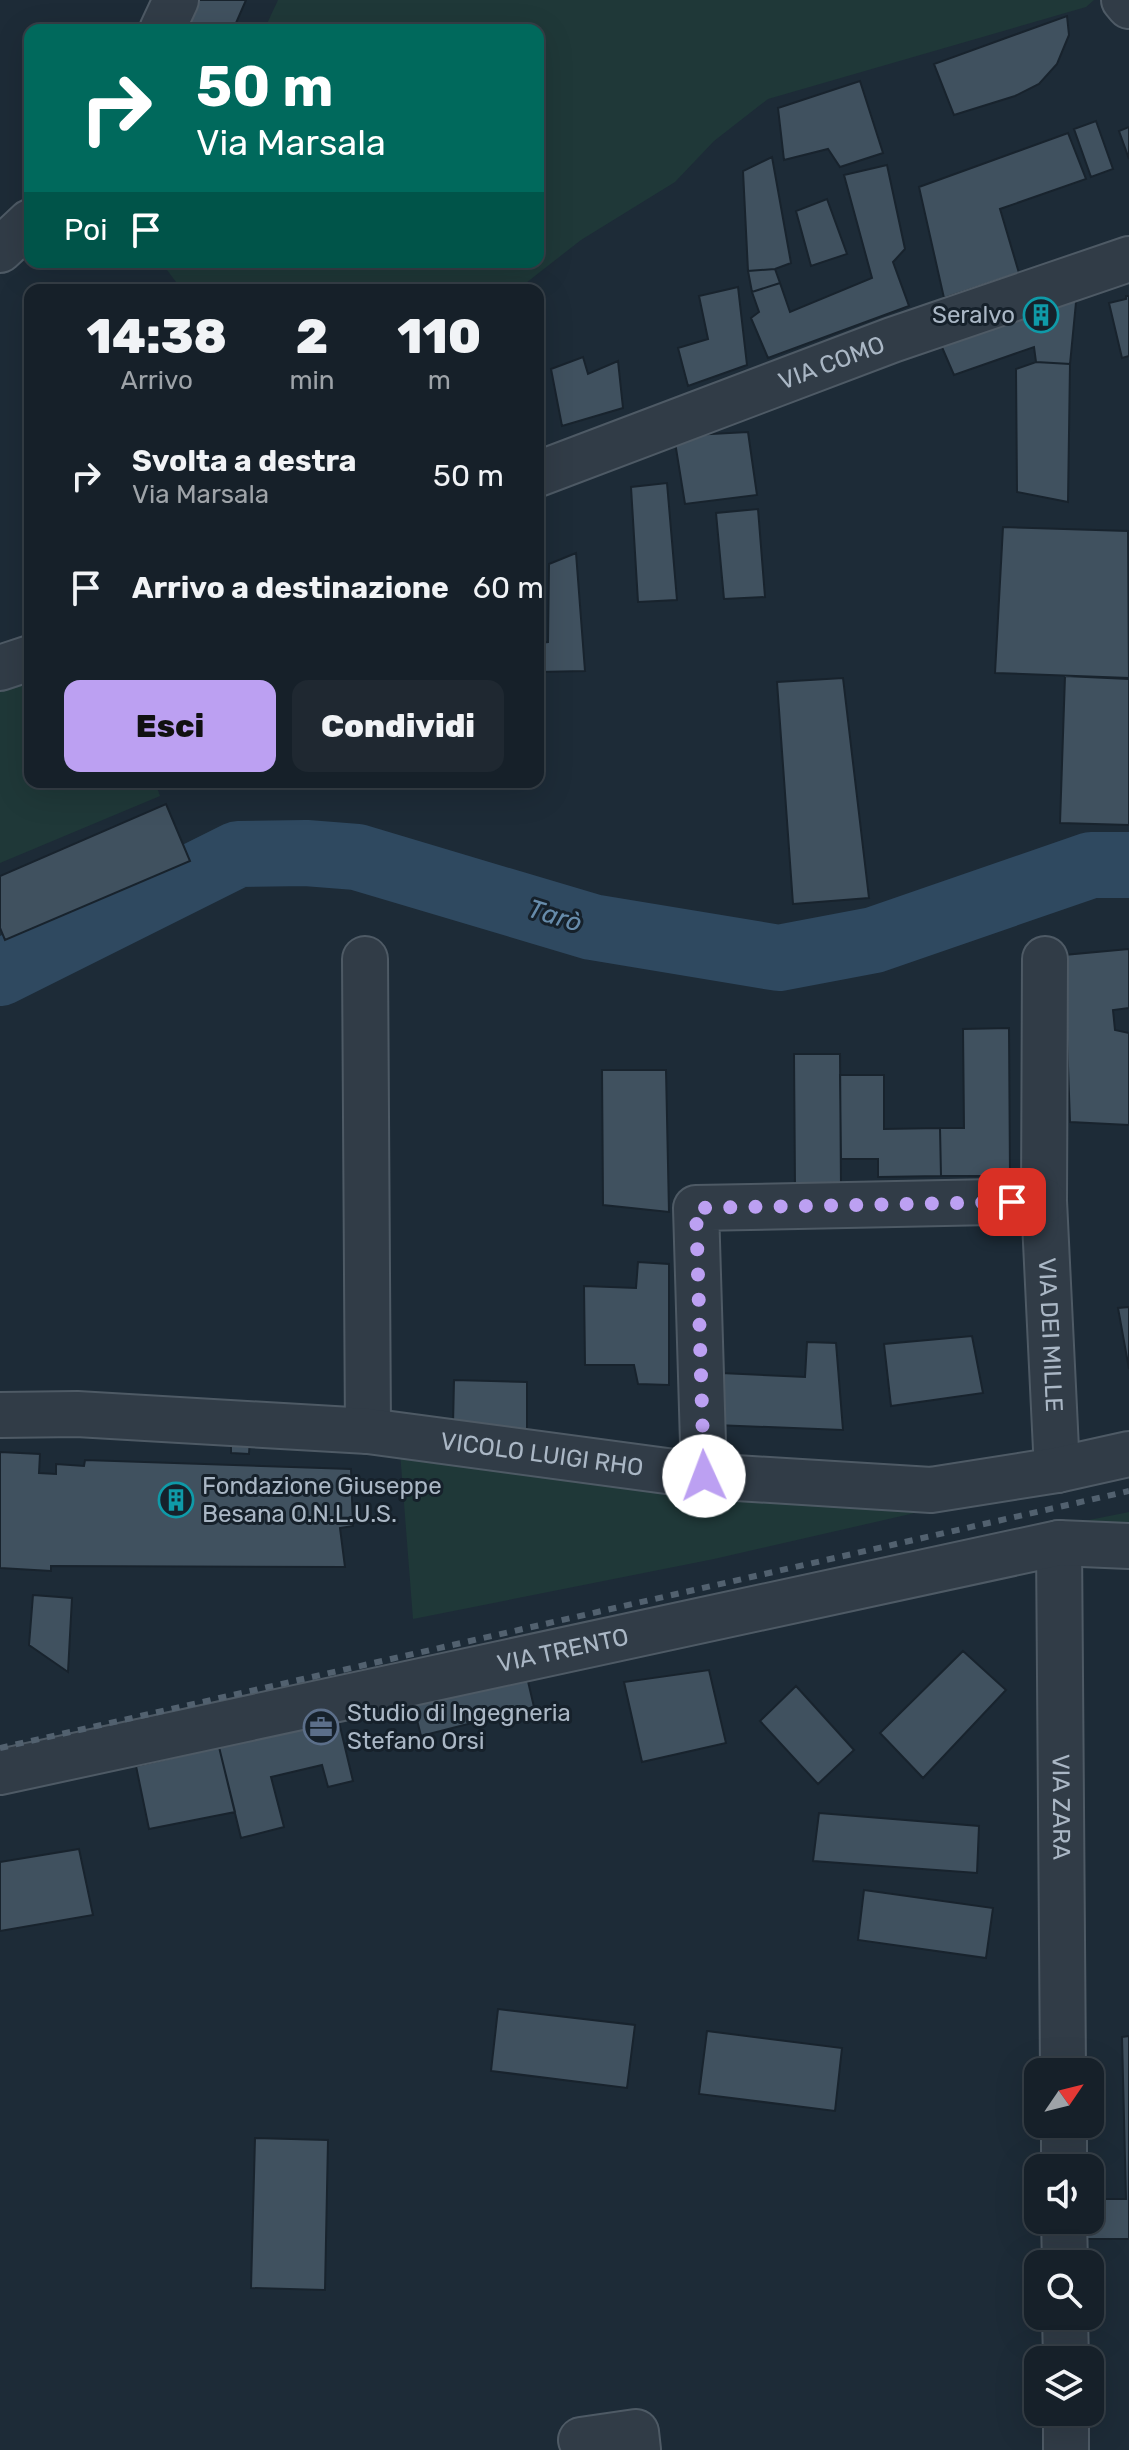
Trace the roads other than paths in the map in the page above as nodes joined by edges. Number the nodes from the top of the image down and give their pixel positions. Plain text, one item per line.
1 (176, 0) edge
2 (1124, 0) edge
3 (1129, 6) edge
4 (165, 24) edge
5 (24, 228) edge
6 (0, 250) edge
7 (1129, 259) edge
8 (544, 472) edge
9 (24, 660) edge
10 (0, 668) edge
11 (365, 959) dead end
12 (1045, 959) dead end
13 (1044, 1201) junction
14 (0, 1415) edge
15 (368, 1431) junction
16 (1129, 1454) edge
17 (1057, 1470) junction
18 (704, 1476) junction
19 (1059, 1543) junction
20 (1129, 1546) edge
21 (0, 1772) edge
22 (1063, 2058) edge
23 (1066, 2426) edge
24 (581, 2440) dead end
25 (638, 2450) edge
26 (1066, 2450) edge

1 - 4 street
2 - 3 street
5 - 6 street
7 - 8 street, VIA COMO
9 - 10 street
11 - 15 street
12 - 13 street, VIA DEI MILLE
13 - 17 street, VIA DEI MILLE
13 - 18 street
14 - 15 street, VICOLO LUIGI RHO
15 - 18 street, VICOLO LUIGI RHO
16 - 17 street, VICOLO LUIGI RHO
17 - 18 street, VICOLO LUIGI RHO
19 - 20 street, VIA TRENTO
19 - 21 street, VIA TRENTO
19 - 22 street, VIA ZARA
23 - 26 street
24 - 25 street

